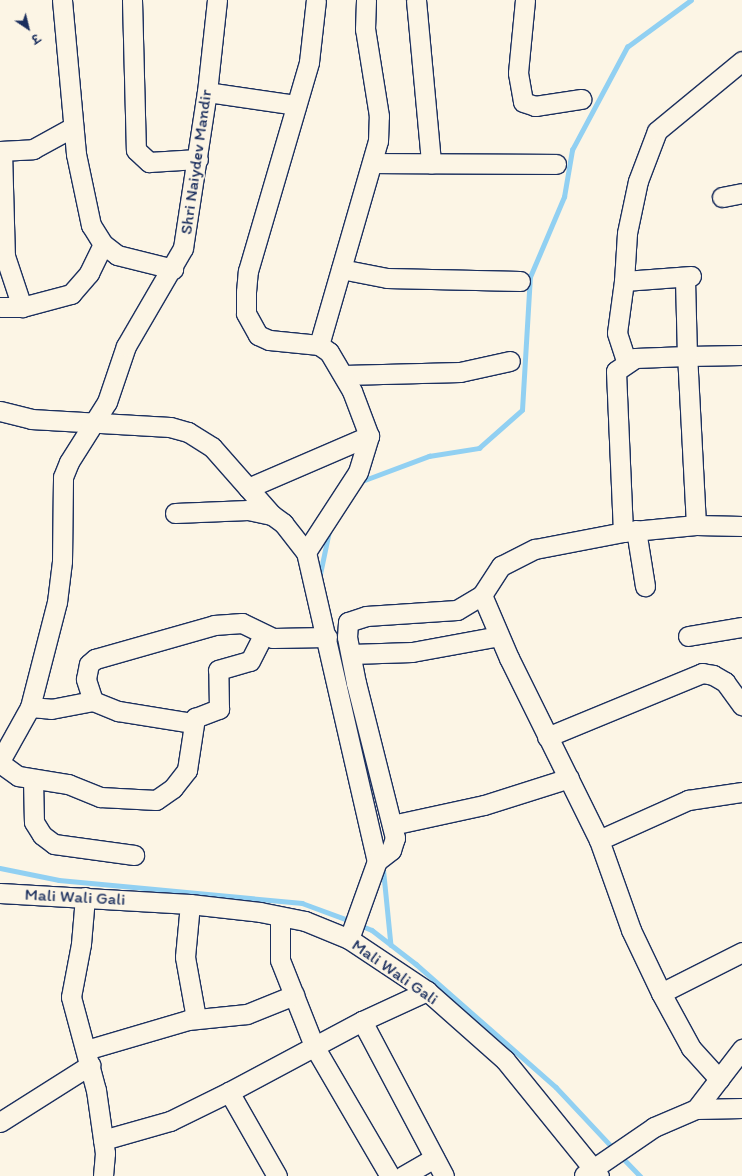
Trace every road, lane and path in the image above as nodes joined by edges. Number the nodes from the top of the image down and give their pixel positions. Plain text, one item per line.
1 (62, 0) edge
2 (132, 0) edge
3 (217, 0) edge
4 (316, 0) edge
5 (366, 0) edge
6 (416, 0) edge
7 (525, 0) edge
8 (742, 61) edge
9 (207, 92) junction
10 (581, 99) dead end
11 (296, 105) junction
12 (74, 127) junction
13 (1, 151) edge
14 (198, 159) junction
15 (374, 163) junction
16 (431, 163) junction
17 (556, 164) dead end
18 (742, 193) edge
19 (722, 197) dead end
20 (103, 244) junction
21 (341, 269) junction
22 (173, 270) junction
23 (520, 281) dead end
24 (624, 281) junction
25 (0, 307) edge
26 (22, 307) junction
27 (319, 346) junction
28 (742, 355) edge
29 (687, 356) junction
30 (626, 360) junction
31 (510, 361) dead end
32 (344, 375) junction
33 (0, 411) edge
34 (97, 422) junction
35 (369, 436) junction
36 (248, 488) junction
37 (176, 513) dead end
38 (272, 515) junction
39 (696, 525) junction
40 (742, 526) edge
41 (630, 531) junction
42 (306, 552) junction
43 (645, 586) dead end
44 (482, 595) junction
45 (742, 627) edge
46 (263, 636) junction
47 (499, 636) junction
48 (688, 636) dead end
49 (327, 637) junction
50 (351, 654) junction
51 (356, 683) junction
52 (337, 691) junction
53 (93, 701) junction
54 (742, 705) edge
55 (30, 707) junction
56 (193, 723) junction
57 (547, 736) junction
58 (0, 762) edge
59 (568, 778) junction
60 (33, 779) junction
61 (742, 792) edge
62 (392, 825) junction
63 (599, 840) junction
64 (134, 855) dead end
65 (382, 855) junction
66 (0, 893) edge
67 (85, 897) junction
68 (190, 904) junction
69 (280, 917) junction
70 (352, 933) junction
71 (742, 952) edge
72 (427, 992) junction
73 (661, 993) junction
74 (294, 994) junction
75 (196, 1018) junction
76 (362, 1021) junction
77 (314, 1046) junction
78 (742, 1048) edge
79 (88, 1057) junction
80 (719, 1079) junction
81 (229, 1092) junction
82 (742, 1108) edge
83 (696, 1109) junction
84 (0, 1122) edge
85 (103, 1140) junction
86 (434, 1158) junction
87 (592, 1174) edge
88 (103, 1176) edge
89 (277, 1176) edge
90 (390, 1176) edge
91 (403, 1176) edge
92 (444, 1176) edge

1 - 12 street
2 - 14 street
3 - 9 street, Shri Naiydev Mandir
4 - 11 street
5 - 15 street
6 - 16 street
7 - 10 street
8 - 24 street
9 - 11 street
9 - 14 street, Shri Naiydev Mandir
11 - 27 street
12 - 13 street
12 - 20 street
13 - 26 street
14 - 22 street, Shri Naiydev Mandir
15 - 16 street
15 - 21 street
16 - 17 street
18 - 19 street
20 - 22 street
20 - 26 street
21 - 23 street
21 - 27 street
22 - 34 street, Shri Naiydev Mandir
24 - 29 street
24 - 30 street
25 - 26 street
27 - 32 street
28 - 29 street
29 - 30 street
29 - 39 street
30 - 41 street
31 - 32 street
32 - 35 street
33 - 34 street
34 - 36 street
34 - 55 street, Shri Naiydev Mandir
35 - 36 street
35 - 42 street
36 - 38 street
37 - 38 street
38 - 42 street
39 - 40 street
39 - 41 street
41 - 43 street
41 - 44 street
42 - 49 street
44 - 47 street
44 - 50 street
45 - 48 street
46 - 49 street
46 - 53 street
46 - 56 street
47 - 50 street
47 - 57 street
49 - 52 street
50 - 51 street
51 - 52 street
51 - 62 street
52 - 65 street
53 - 55 street
53 - 56 street
54 - 57 street
55 - 58 street, Shri Naiydev Mandir
56 - 60 street
57 - 59 street
58 - 60 street
59 - 62 street
59 - 63 street
60 - 64 street
61 - 63 street
62 - 65 street
63 - 73 street
65 - 70 street
66 - 67 street, Mali Wali Gali
67 - 68 street, Mali Wali Gali
67 - 79 street
68 - 69 street, Mali Wali Gali
68 - 75 street
69 - 70 street, Mali Wali Gali
69 - 74 street
70 - 72 street, Mali Wali Gali
71 - 73 street
72 - 76 street
72 - 87 street, Mali Wali Gali
73 - 80 street
74 - 75 street
74 - 77 street
75 - 79 street
76 - 77 street
76 - 86 street
77 - 81 street
77 - 90 street
78 - 80 street
79 - 84 street
79 - 85 street
80 - 83 street
81 - 85 street
81 - 89 street
82 - 83 street
83 - 87 street
85 - 88 street
86 - 91 street
86 - 92 street

